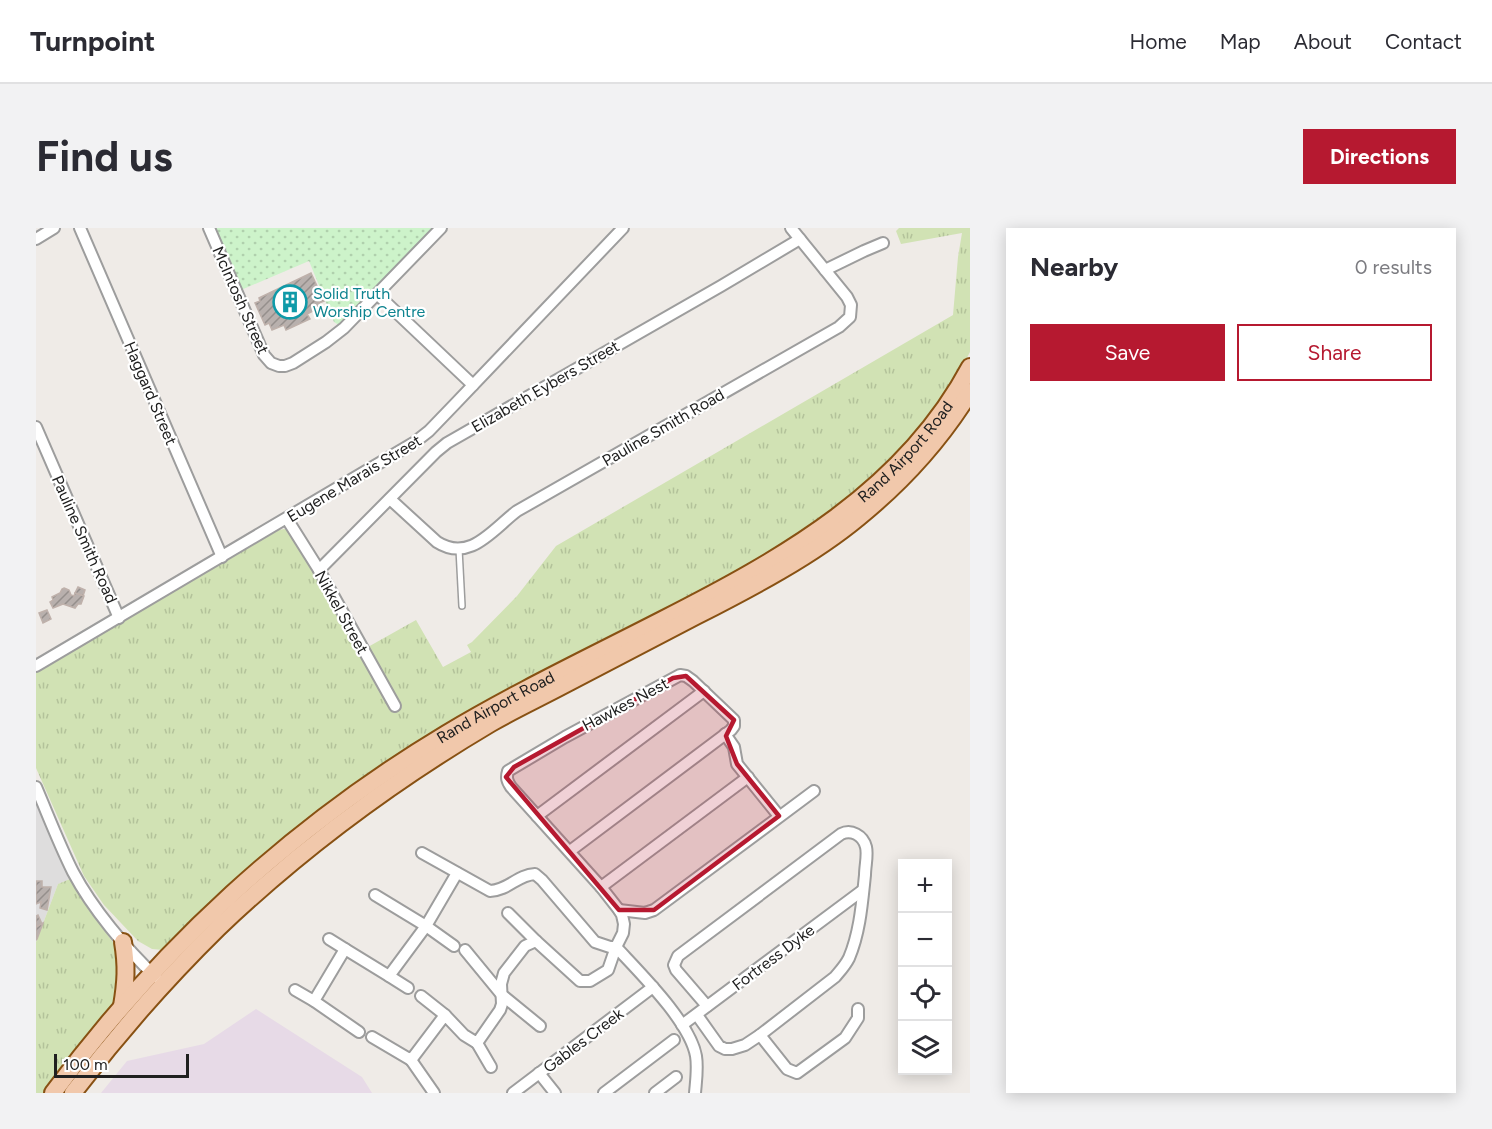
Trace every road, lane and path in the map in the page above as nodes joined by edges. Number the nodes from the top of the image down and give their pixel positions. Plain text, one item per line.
1 (54, 228) edge
2 (80, 228) edge
3 (209, 228) edge
4 (441, 228) edge
5 (623, 228) edge
6 (791, 228) edge
7 (36, 239) edge
8 (800, 239) junction
9 (883, 243) dead end
10 (825, 270) junction
11 (377, 294) junction
12 (970, 367) edge
13 (473, 385) junction
14 (970, 392) edge
15 (36, 427) edge
16 (390, 499) junction
17 (287, 519) junction
18 (459, 549) junction
19 (222, 557) junction
20 (319, 570) junction
21 (462, 606) dead end
22 (119, 618) junction
23 (36, 666) edge
24 (704, 691) junction
25 (395, 706) dead end
26 (725, 734) junction
27 (748, 777) junction
28 (36, 787) edge
29 (814, 791) dead end
30 (537, 816) junction
31 (779, 816) junction
32 (570, 851) junction
33 (422, 853) dead end
34 (458, 873) junction
35 (601, 887) junction
36 (863, 890) junction
37 (375, 895) dead end
38 (619, 910) junction
39 (508, 913) dead end
40 (426, 926) junction
41 (329, 939) dead end
42 (536, 941) junction
43 (123, 942) junction
44 (616, 947) junction
45 (345, 949) junction
46 (389, 976) junction
47 (158, 979) junction
48 (653, 987) junction
49 (408, 988) dead end
50 (295, 990) dead end
51 (502, 995) junction
52 (421, 996) dead end
53 (314, 1001) junction
54 (707, 1006) junction
55 (122, 1007) junction
56 (858, 1008) dead end
57 (445, 1015) junction
58 (697, 1015) junction
59 (682, 1025) junction
60 (540, 1026) dead end
61 (359, 1032) dead end
62 (760, 1035) junction
63 (372, 1037) dead end
64 (674, 1040) dead end
65 (477, 1043) junction
66 (411, 1060) junction
67 (491, 1067) dead end
68 (539, 1073) junction
69 (676, 1077) dead end
70 (53, 1093) edge
71 (72, 1093) edge
72 (434, 1093) edge
73 (513, 1093) edge
74 (555, 1093) edge
75 (604, 1093) edge
76 (655, 1093) edge
77 (695, 1093) edge

1 - 7 street
2 - 19 street, Haggard Street
3 - 11 street, McIntosh Street
4 - 11 street, McIntosh Street
5 - 13 street, Eugene Marais Street
6 - 8 street, Pauline Smith Road
8 - 10 street, Pauline Smith Road
8 - 16 street, Elizabeth Eybers Street
9 - 10 street
10 - 18 street, Pauline Smith Road
11 - 13 street
12 - 47 main road, Rand Airport Road
13 - 17 street, Eugene Marais Street
14 - 47 main road, Rand Airport Road
15 - 22 street, Pauline Smith Road
16 - 18 street
16 - 20 street, Elizabeth Eybers Street
17 - 19 street, Eugene Marais Street
17 - 20 street, Nikkel Street
18 - 21 lane
19 - 22 street, Eugene Marais Street
20 - 25 street, Nikkel Street
22 - 23 street, Eugene Marais Street
24 - 26 street, Hawkes Nest
24 - 30 street
24 - 30 street, Hawkes Nest
26 - 27 street
26 - 32 street
27 - 31 street
27 - 35 street
28 - 43 street
29 - 31 street
30 - 32 street, Hawkes Nest
31 - 38 street
32 - 35 street, Hawkes Nest
33 - 34 street
34 - 40 street
34 - 44 street
35 - 38 street, Hawkes Nest
36 - 54 street, Fortress Dyke
36 - 54 street
36 - 62 street
37 - 40 street
38 - 44 street
39 - 42 street
40 - 46 street
40 - 51 street
41 - 45 street
42 - 44 street
42 - 51 street
43 - 47 street
43 - 55 main road
44 - 48 street
45 - 46 street
45 - 53 street
46 - 49 street
47 - 55 main road, Rand Airport Road
47 - 71 main road, Rand Airport Road
48 - 59 street
48 - 68 street, Gables Creek
50 - 53 street
51 - 60 street
51 - 65 street
52 - 57 street
53 - 61 street
54 - 58 street, Fortress Dyke
55 - 70 main road, Rand Airport Road
56 - 62 street
57 - 65 street
57 - 66 street
58 - 59 street, Fortress Dyke
58 - 62 street
59 - 77 street
63 - 66 street
64 - 75 street
65 - 67 street
66 - 72 street
68 - 73 street, Gables Creek
68 - 74 street
69 - 76 street

